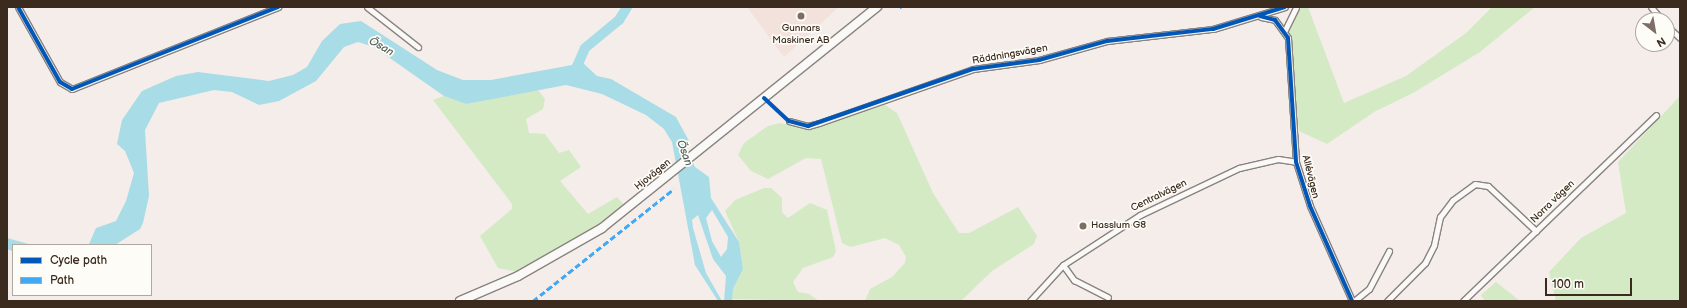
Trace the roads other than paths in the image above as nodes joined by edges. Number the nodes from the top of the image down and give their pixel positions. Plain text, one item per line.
1 (18, 7) edge
2 (278, 7) edge
3 (367, 7) edge
4 (877, 7) edge
5 (1286, 7) edge
6 (1296, 7) edge
7 (1260, 16) junction
8 (1285, 30) junction
9 (418, 47) dead end
10 (1656, 115) dead end
11 (789, 121) dead end
12 (1296, 162) junction
13 (1536, 231) junction
14 (1389, 251) dead end
15 (1063, 264) junction
16 (1108, 297) dead end
17 (460, 301) edge
18 (1030, 301) edge
19 (1353, 301) edge
20 (1387, 301) edge
21 (1463, 301) edge

1 - 2 street
3 - 9 street
4 - 17 main road, Hjovägen
5 - 7 street, Räddningsvägen
6 - 8 street
7 - 8 street
7 - 11 street, Räddningsvägen
8 - 12 street, Allévägen
10 - 13 street, Norra vägen
12 - 15 street, Centralvägen
12 - 19 street, Allévägen
13 - 20 street
13 - 21 street, Norra vägen
14 - 19 street
15 - 16 street
15 - 18 street, Centralvägen

